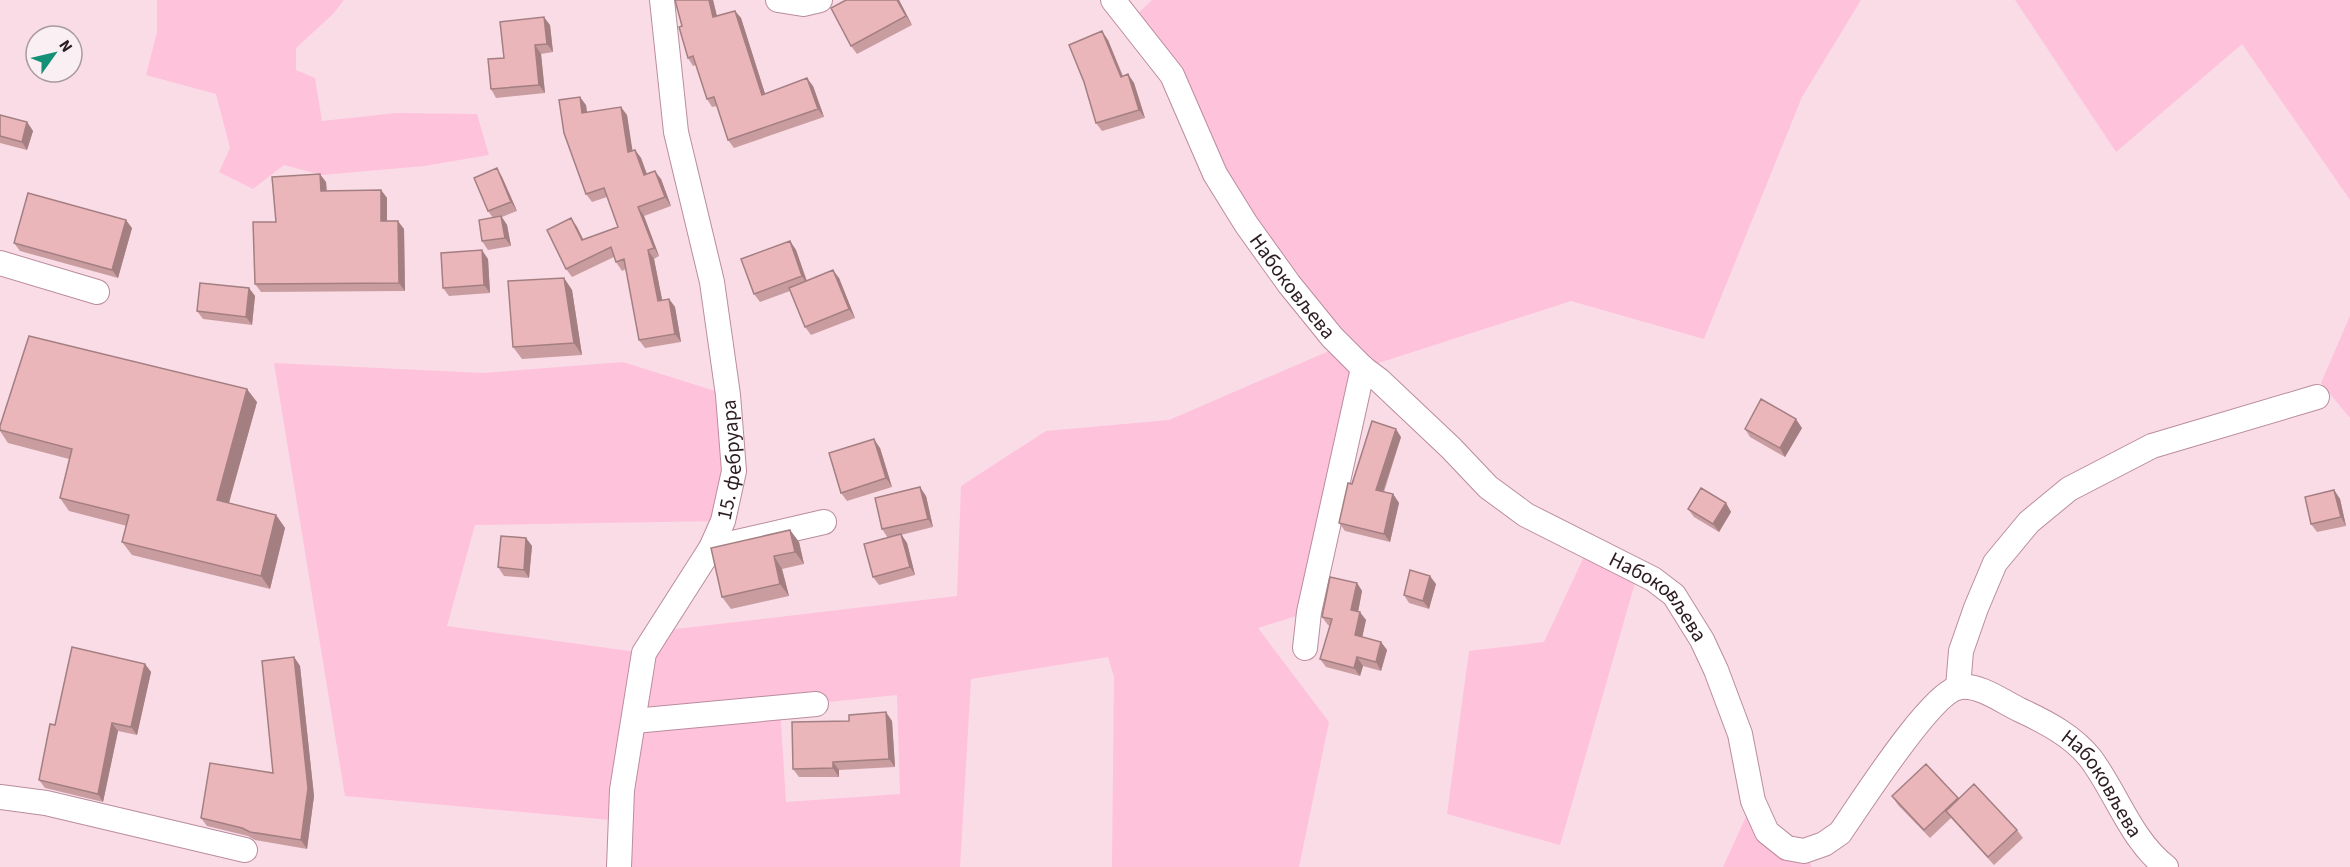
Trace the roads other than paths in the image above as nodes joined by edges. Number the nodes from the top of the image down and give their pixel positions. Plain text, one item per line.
1 (662, 0) edge
2 (778, 0) edge
3 (820, 0) edge
4 (1113, 0) edge
5 (0, 263) edge
6 (97, 292) dead end
7 (1363, 368) junction
8 (2317, 397) dead end
9 (824, 522) dead end
10 (711, 548) junction
11 (1305, 648) dead end
12 (1958, 687) junction
13 (816, 704) dead end
14 (634, 721) junction
15 (0, 797) edge
16 (245, 850) dead end
17 (619, 867) edge
18 (2166, 867) edge

1 - 10 street, 15. фебруара
2 - 3 street
4 - 7 street, Набоковљева
5 - 6 street
7 - 11 street
7 - 12 street, Набоковљева
8 - 12 street
9 - 10 street
10 - 14 street, 15. фебруара
12 - 18 street, Набоковљева
13 - 14 street
14 - 17 street, 15. фебруара
15 - 16 street

